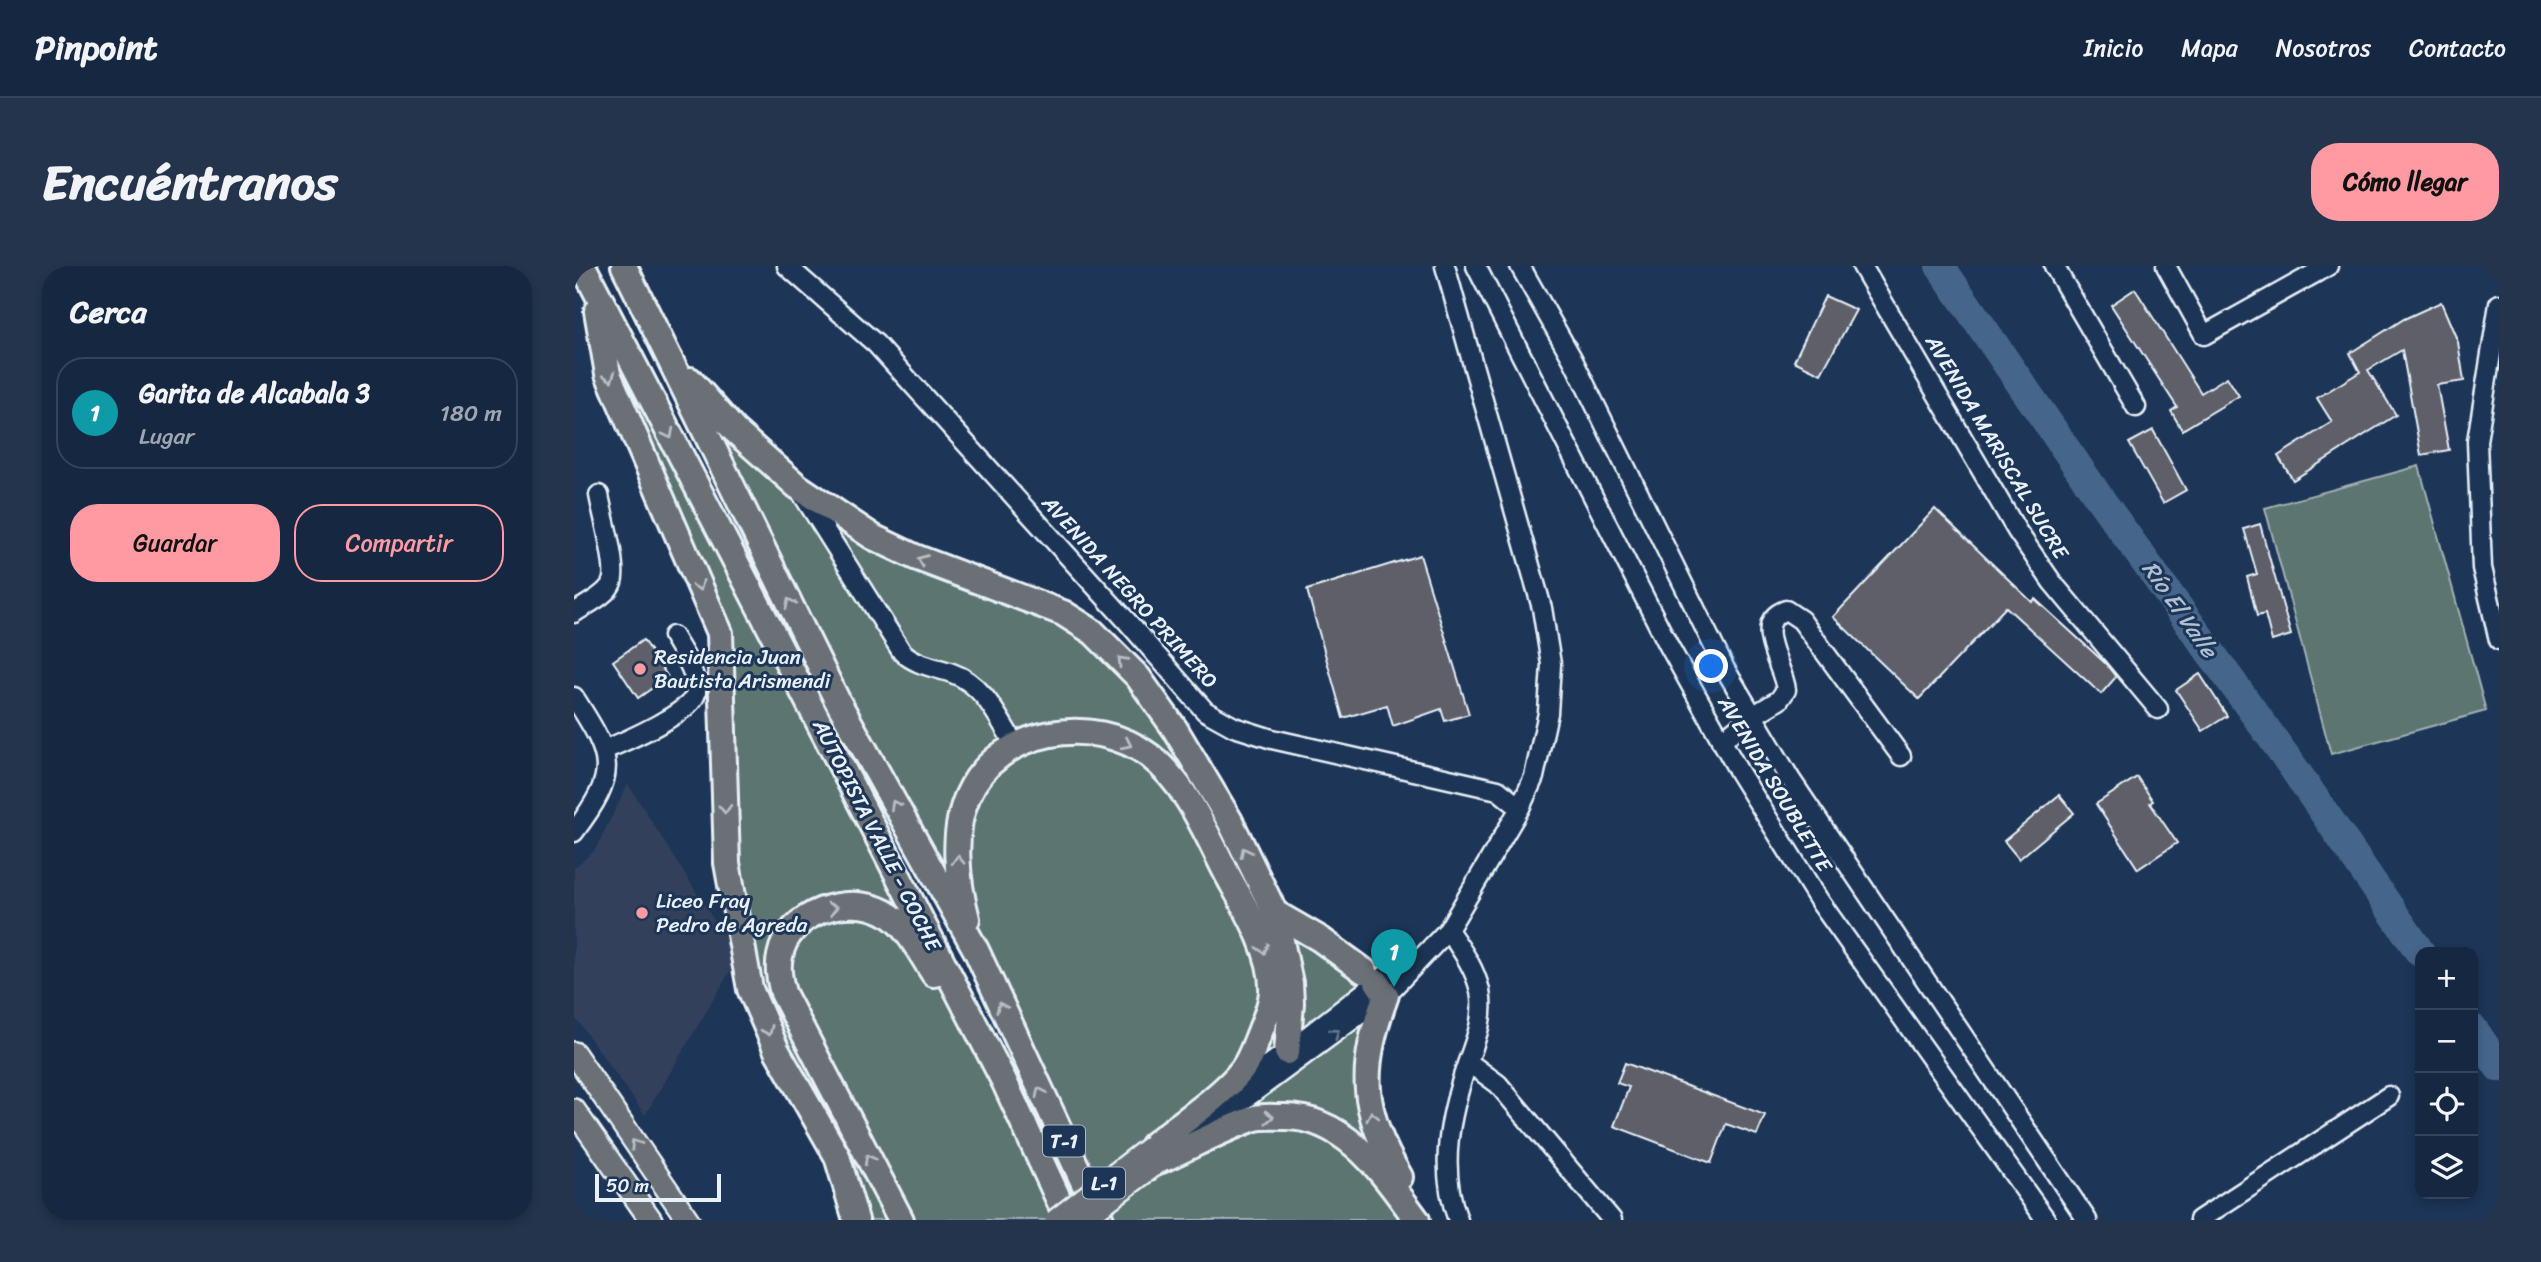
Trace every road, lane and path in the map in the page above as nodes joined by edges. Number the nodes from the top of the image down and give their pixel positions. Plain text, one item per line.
1 (624, 266) edge
2 (787, 266) edge
3 (1445, 266) edge
4 (1476, 266) edge
5 (1520, 266) edge
6 (1862, 266) edge
7 (2054, 266) edge
8 (2165, 266) edge
9 (2328, 266) edge
10 (588, 276) edge
11 (2499, 304) edge
12 (664, 350) junction
13 (2136, 407) dead end
14 (797, 486) junction
15 (598, 495) dead end
16 (574, 613) edge
17 (673, 636) dead end
18 (2499, 640) edge
19 (574, 698) edge
20 (2158, 709) dead end
21 (1751, 717) junction
22 (1721, 741) junction
23 (1015, 745) junction
24 (604, 750) junction
25 (1901, 756) dead end
26 (1520, 808) junction
27 (574, 832) edge
28 (1275, 913) junction
29 (1448, 930) junction
30 (976, 950) junction
31 (1376, 983) junction
32 (1287, 1052) junction
33 (574, 1053) edge
34 (1468, 1062) junction
35 (1004, 1082) junction
36 (2389, 1096) dead end
37 (574, 1110) edge
38 (1157, 1153) junction
39 (650, 1220) edge
40 (688, 1220) edge
41 (856, 1220) edge
42 (901, 1220) edge
43 (1056, 1220) edge
44 (1068, 1220) edge
45 (1081, 1220) edge
46 (1101, 1220) edge
47 (1417, 1220) edge
48 (1425, 1220) edge
49 (1458, 1220) edge
50 (1612, 1220) edge
51 (2046, 1220) edge
52 (2087, 1220) edge
53 (2199, 1220) edge

1 - 12 highway, AUTOPISTA VALLE - COCHE / T-1
2 - 26 street, AVENIDA NEGRO PRIMERO
3 - 26 street
4 - 22 street, AVENIDA SOUBLETTE
5 - 21 street
6 - 20 street, AVENIDA MARISCAL SUCRE
7 - 13 street
8 - 9 street
10 -> 35 highway, AUTOPISTA VALLE - COCHE / T-1
10 -> 41 highway
11 - 18 street
12 - 14 highway
30 -> 12 highway, AUTOPISTA VALLE - COCHE / T-1
14 - 23 street
28 -> 14 highway
15 - 16 street
17 - 24 street
19 - 24 street
21 - 22 street
21 - 25 street
21 - 52 street
22 - 51 street, AVENIDA SOUBLETTE
30 -> 23 highway
23 -> 38 highway
24 - 27 street
26 - 29 street
28 - 31 highway
28 - 32 highway
29 - 31 street
29 - 34 street
46 -> 30 highway, AUTOPISTA VALLE - COCHE / T-1
31 - 32 street, L-1
38 -> 31 street, L-1
48 -> 31 highway
32 - 38 street, L-1
40 -> 33 main road
34 - 49 street
34 - 50 street
42 -> 35 highway
35 - 44 highway, AUTOPISTA VALLE - COCHE / T-1
36 - 53 street
37 - 39 main road
38 - 43 main road, L-1, bridge
38 - 45 main road, L-1, bridge
38 -> 47 highway

